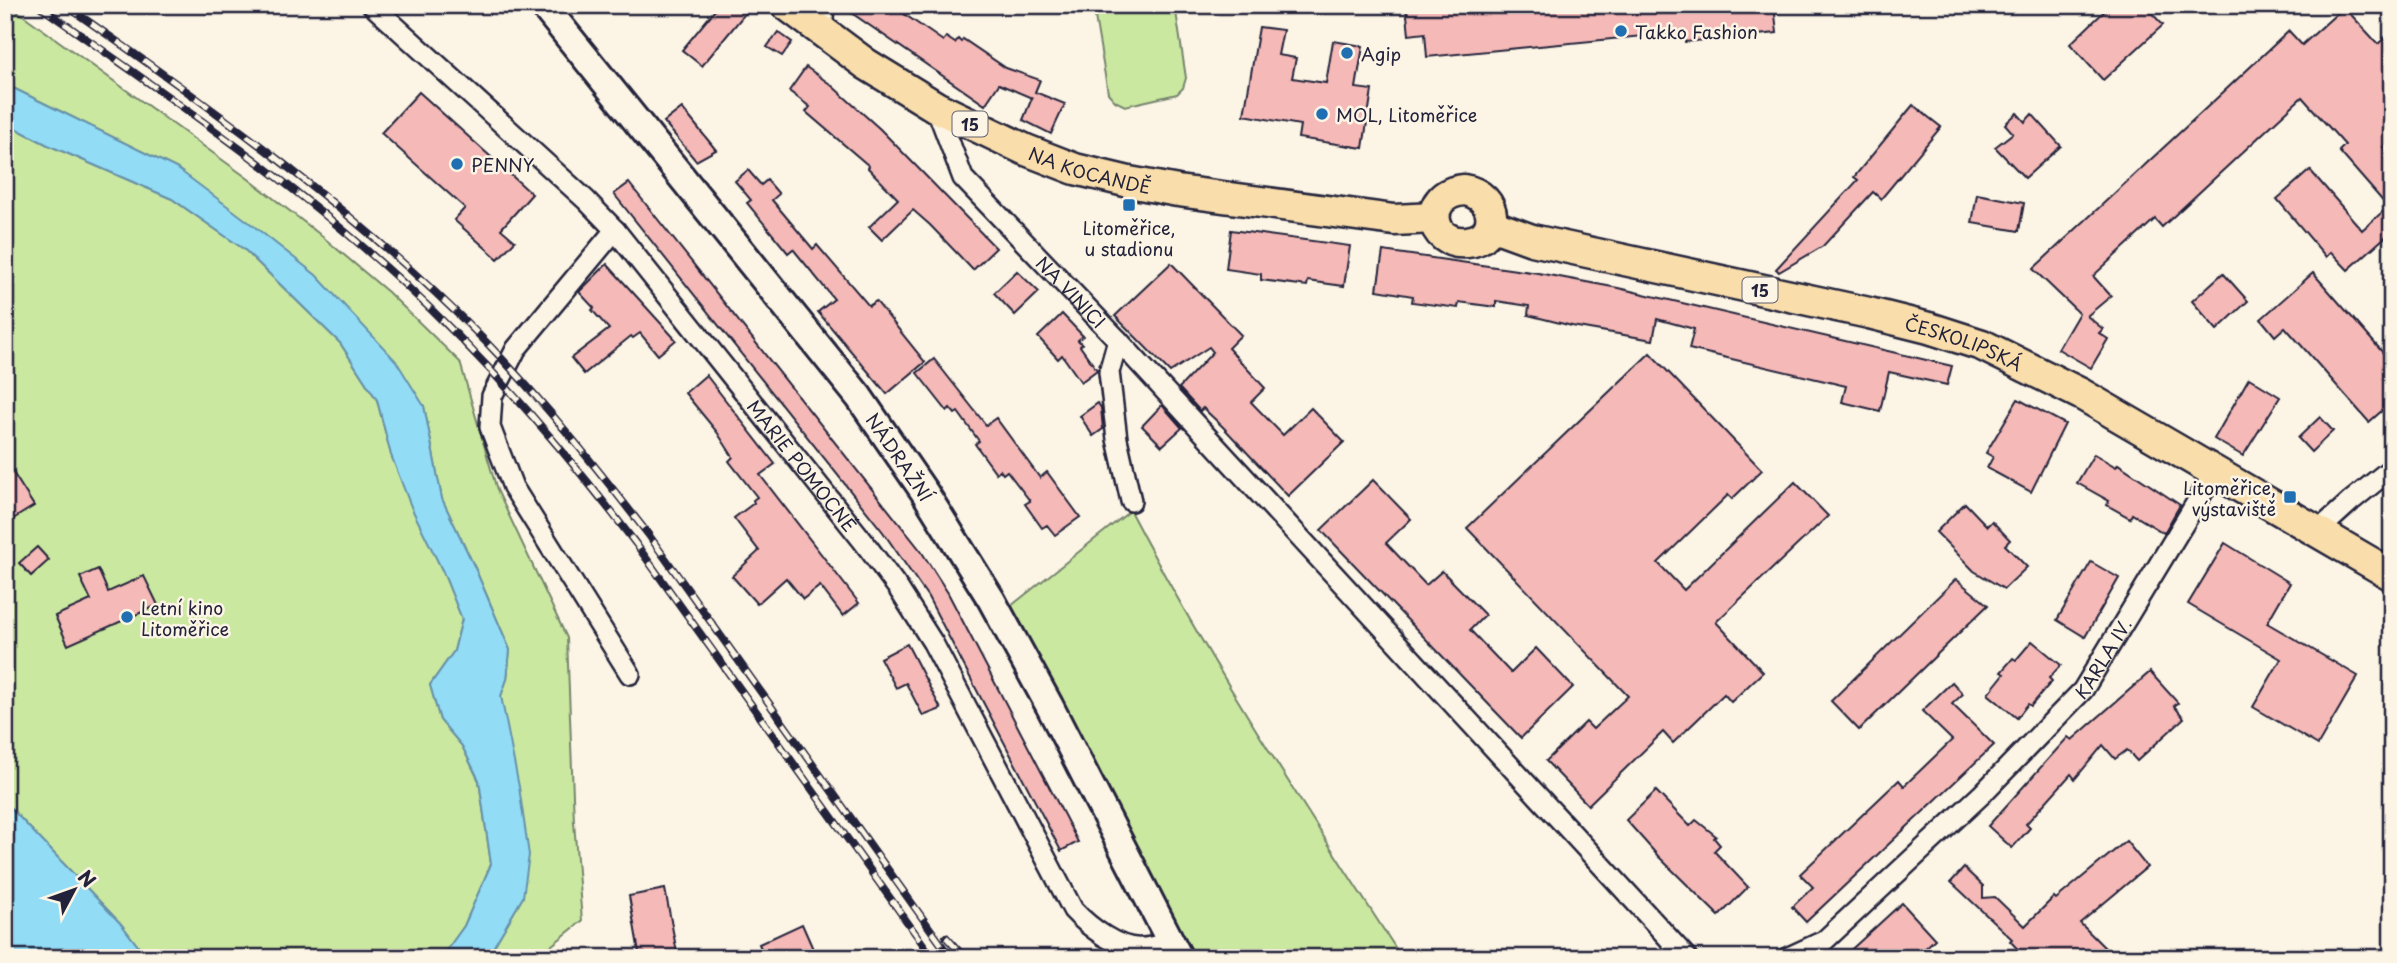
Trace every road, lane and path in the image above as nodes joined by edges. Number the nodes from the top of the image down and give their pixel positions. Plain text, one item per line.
1 (372, 5) edge
2 (543, 5) edge
3 (787, 5) edge
4 (823, 19) edge
5 (936, 107) junction
6 (1434, 218) junction
7 (1490, 225) junction
8 (615, 230) junction
9 (1118, 340) junction
10 (2392, 468) edge
11 (2215, 472) junction
12 (1131, 501) dead end
13 (2318, 531) junction
14 (2392, 575) edge
15 (630, 674) dead end
16 (1175, 950) edge
17 (1687, 958) edge
18 (1787, 958) edge

1 - 8 street, MARIE POMOCNÉ
2 - 16 main road, NÁDRAŽNÍ
3 - 4 main road, NA KOCANDĚ / 15
4 - 5 main road, NA KOCANDĚ / 15
5 - 6 main road, NA KOCANDĚ / 15
5 - 9 street, NA VINICI
6 - 7 main road
6 - 7 main road
7 - 11 main road, ČESKOLIPSKÁ / 15
8 - 15 street
8 - 16 street, MARIE POMOCNÉ
9 - 12 street, NA VINICI
9 - 17 street
10 - 13 street
11 - 13 main road, ČESKOLIPSKÁ / 15
11 - 18 street, KARLA IV.
13 - 14 main road, ČESKOLIPSKÁ / 15

